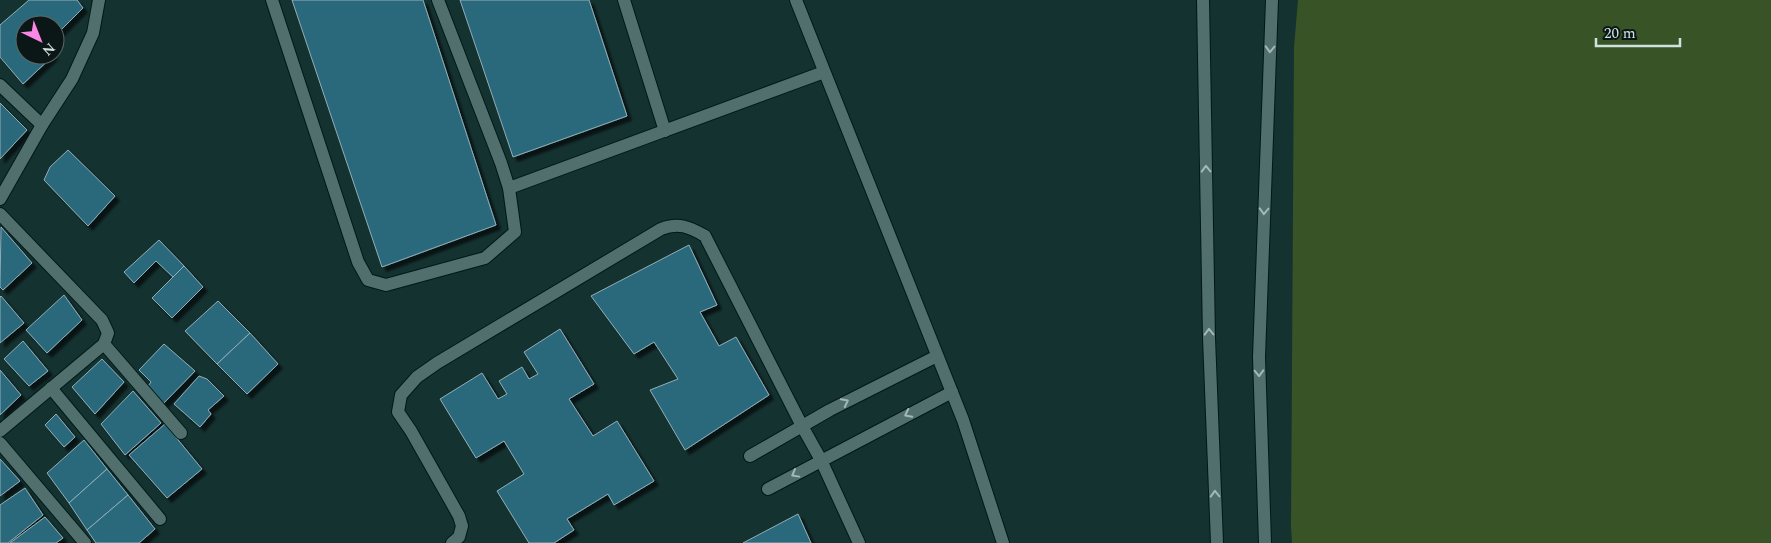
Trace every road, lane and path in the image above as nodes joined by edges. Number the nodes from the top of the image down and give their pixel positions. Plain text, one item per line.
1 (99, 0) edge
2 (272, 0) edge
3 (438, 0) edge
4 (624, 0) edge
5 (796, 0) edge
6 (1203, 0) edge
7 (1272, 0) edge
8 (824, 72) junction
9 (0, 85) edge
10 (42, 125) junction
11 (665, 131) junction
12 (509, 188) junction
13 (0, 199) edge
14 (0, 214) edge
15 (104, 344) junction
16 (937, 356) junction
17 (50, 388) junction
18 (952, 392) junction
19 (802, 426) junction
20 (0, 431) edge
21 (181, 433) dead end
22 (0, 443) edge
23 (750, 456) dead end
24 (822, 460) junction
25 (768, 489) dead end
26 (160, 519) dead end
27 (84, 543) edge
28 (452, 543) edge
29 (859, 543) edge
30 (1003, 543) edge
31 (1217, 543) edge
32 (1266, 543) edge

1 - 10 street
2 - 12 street
3 - 12 street
4 - 11 street
5 - 8 street
31 -> 6 street
7 -> 32 street
8 - 11 street
8 - 16 street
9 - 10 street
10 - 13 street
11 - 12 street
14 - 15 street
15 - 17 street
15 - 21 street
16 - 18 street
19 -> 16 street
17 - 20 street
17 - 26 street
18 -> 24 street
18 - 30 street
19 - 23 street
19 - 24 street
19 - 28 street
22 - 27 street
24 -> 25 street
24 - 29 street

